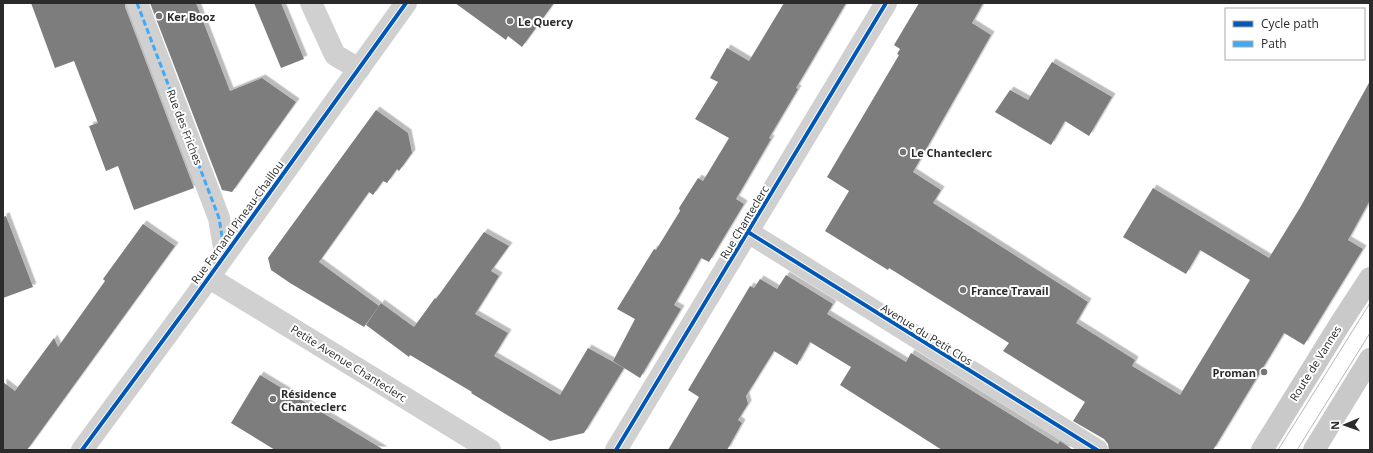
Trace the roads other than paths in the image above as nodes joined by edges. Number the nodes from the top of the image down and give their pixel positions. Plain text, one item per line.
1 (137, 3) edge
2 (311, 3) edge
3 (406, 3) edge
4 (886, 3) edge
5 (359, 69) junction
6 (748, 232) junction
7 (225, 254) junction
8 (208, 277) junction
9 (1370, 278) edge
10 (1370, 359) edge
11 (82, 450) edge
12 (490, 450) edge
13 (616, 450) edge
14 (1097, 450) edge
15 (1262, 450) edge
16 (1314, 450) edge

1 - 7 street, Rue des Friches
2 - 5 street
3 - 5 street, Rue Fernand Pineau-Chaillou
4 - 6 street, Rue Chanteclerc
5 - 7 street, Rue Fernand Pineau-Chaillou
6 - 13 street, Rue Chanteclerc
6 - 14 street, Avenue du Petit Clos
7 - 8 street, Rue Fernand Pineau-Chaillou
8 - 11 street, Rue Fernand Pineau-Chaillou
8 - 12 street, Petite Avenue Chanteclerc
9 - 15 main road, Route de Vannes
10 - 16 main road

